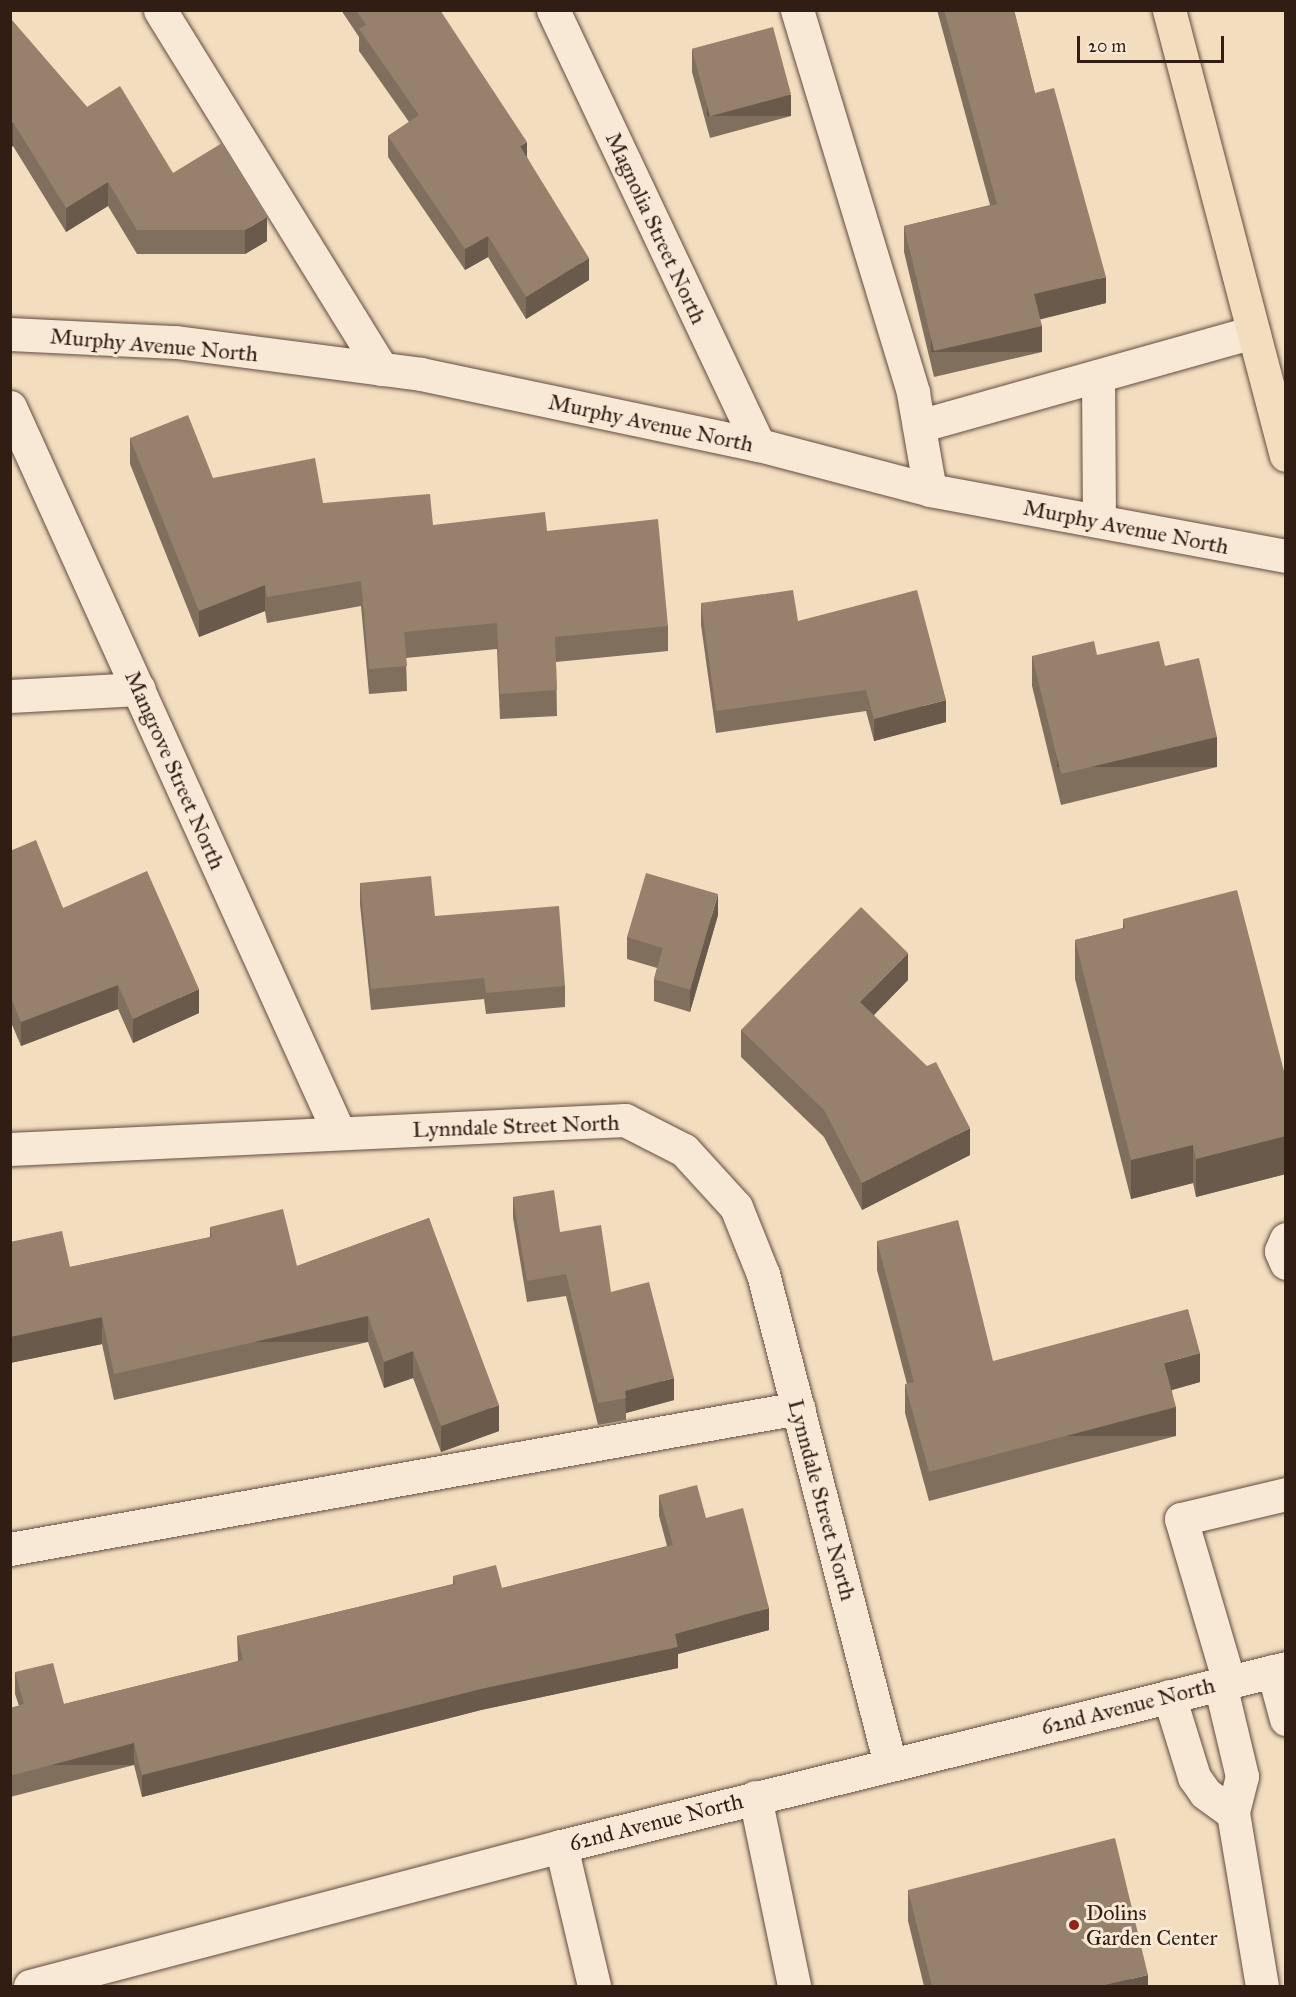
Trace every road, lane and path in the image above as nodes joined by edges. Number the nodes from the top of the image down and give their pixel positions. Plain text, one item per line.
1 (160, 10) edge
2 (553, 10) edge
3 (797, 10) edge
4 (1168, 10) edge
5 (1253, 332) junction
6 (10, 334) edge
7 (382, 369) junction
8 (1098, 376) junction
9 (10, 407) edge
10 (919, 426) junction
11 (759, 445) junction
12 (1286, 455) edge
13 (930, 490) junction
14 (1099, 521) junction
15 (1286, 556) edge
16 (139, 689) junction
17 (10, 696) edge
18 (339, 1133) junction
19 (10, 1149) edge
20 (1286, 1239) edge
21 (1286, 1263) edge
22 (798, 1408) junction
23 (1286, 1494) edge
24 (10, 1549) edge
25 (1279, 1669) edge
26 (1225, 1683) junction
27 (1169, 1696) junction
28 (1286, 1719) edge
29 (890, 1764) junction
30 (755, 1797) junction
31 (1233, 1813) junction
32 (561, 1846) junction
33 (30, 1986) edge
34 (594, 1986) edge
35 (794, 1986) edge
36 (1262, 1986) edge

1 - 7 street
2 - 11 street, Magnolia Street North
3 - 10 street
4 - 5 main road
5 - 8 street
5 - 12 main road
6 - 7 street, Murphy Avenue North
7 - 11 street, Murphy Avenue North
8 - 10 street
8 - 14 street
9 - 16 street, Mangrove Street North
10 - 13 street
11 - 13 street, Murphy Avenue North
13 - 14 street, Murphy Avenue North
14 - 15 street, Murphy Avenue North
16 - 17 street
16 - 18 street, Mangrove Street North
18 - 19 street, Lynndale Street North
18 - 22 street, Lynndale Street North
20 - 21 street
22 - 24 street
22 - 29 street, Lynndale Street North
23 - 26 street
25 - 26 street, 62nd Avenue North
25 - 28 street
26 - 27 street, 62nd Avenue North
26 - 31 street
27 - 29 street, 62nd Avenue North
27 - 31 street
29 - 30 street, 62nd Avenue North
30 - 32 street, 62nd Avenue North
30 - 35 street
31 - 36 street
32 - 33 street, 62nd Avenue North
32 - 34 street

